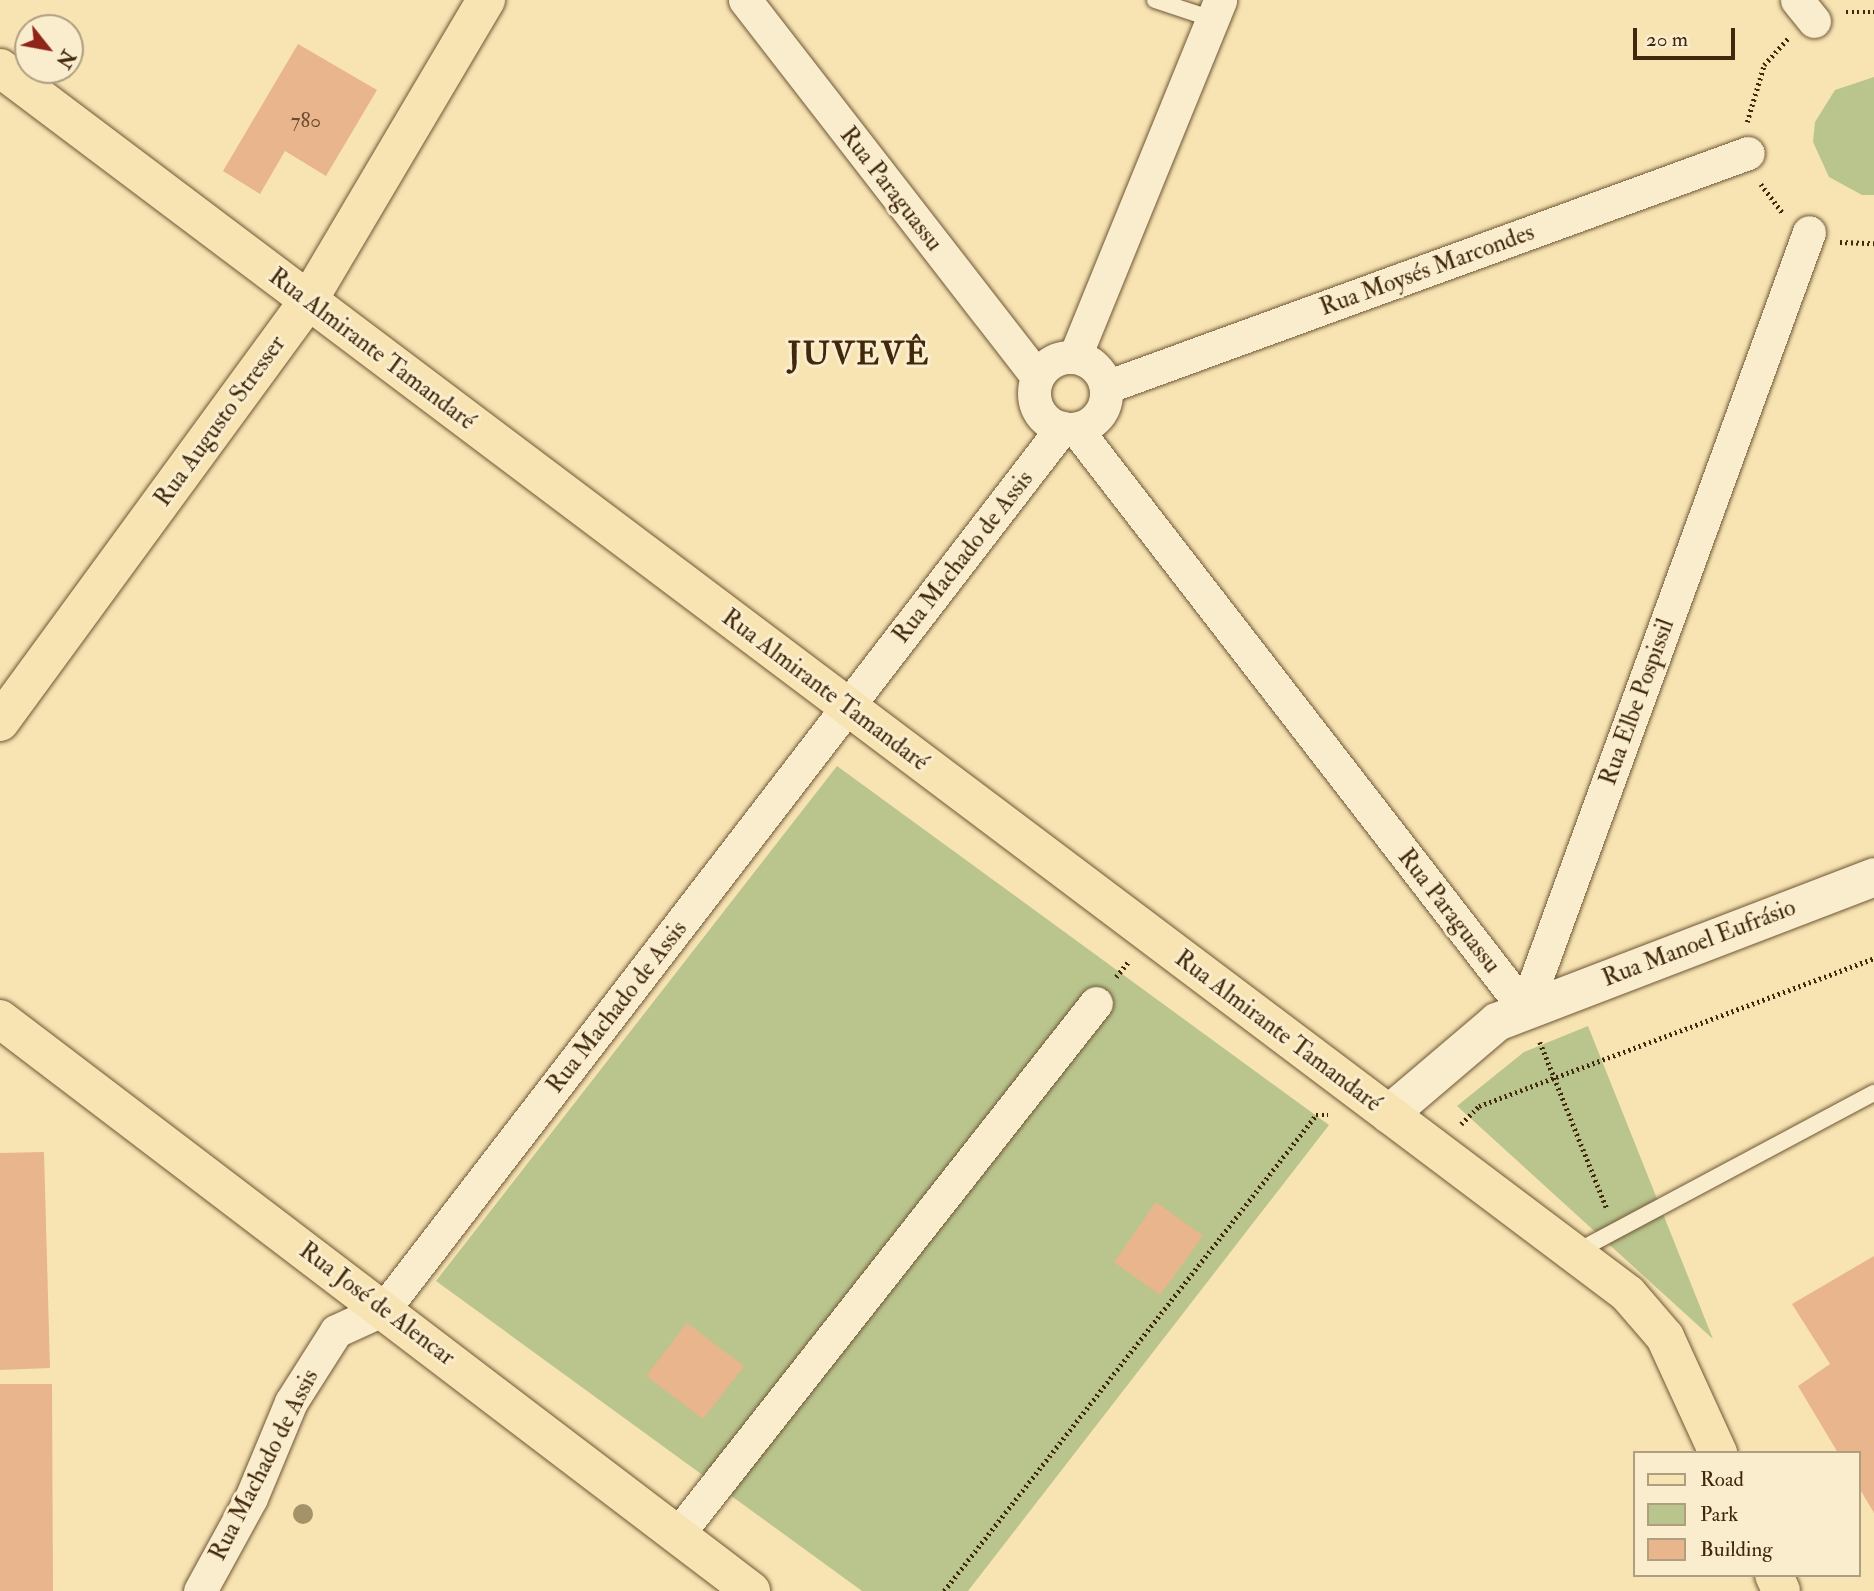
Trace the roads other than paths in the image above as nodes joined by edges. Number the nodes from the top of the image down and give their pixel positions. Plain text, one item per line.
1 (486, 0) edge
2 (745, 0) edge
3 (1155, 0) edge
4 (1216, 10) edge
5 (0, 68) edge
6 (1748, 153) road end
7 (1809, 232) road end
8 (308, 301) junction
9 (1075, 356) junction
10 (1037, 377) junction
11 (1106, 387) junction
12 (1069, 429) junction
13 (848, 707) junction
14 (0, 722) edge
15 (1874, 877) edge
16 (1096, 1003) road end
17 (1525, 1009) junction
18 (0, 1019) edge
19 (1874, 1093) edge
20 (1389, 1114) junction
21 (1574, 1253) junction
22 (384, 1309) junction
23 (1717, 1451) edge
24 (677, 1535) junction
25 (200, 1591) edge
26 (751, 1591) edge

1 - 8 main road, Rua Augusto Stresser
2 - 10 street, Rua Paraguassu
3 - 4 lane
4 - 9 street
5 - 8 main road, Rua Almirante Tamandaré
6 - 11 street, Rua Moysés Marcondes
7 - 17 street, Rua Elbe Pospissil
8 - 13 main road, Rua Almirante Tamandaré
8 - 14 main road, Rua Augusto Stresser
9 - 10 street
9 - 11 street
10 - 12 street
11 - 12 street
12 - 13 street, Rua Machado de Assis
12 - 17 street, Rua Paraguassu
13 - 20 main road, Rua Almirante Tamandaré
13 - 22 street, Rua Machado de Assis
15 - 17 street, Rua Manoel Eufrásio
16 - 24 street
17 - 20 street
18 - 22 main road, Rua José de Alencar
19 - 21 lane
20 - 21 main road, Rua Almirante Tamandaré
21 - 23 main road, Rua Almirante Tamandaré
22 - 24 main road, Rua José de Alencar
22 - 25 street, Rua Machado de Assis
24 - 26 main road, Rua José de Alencar

